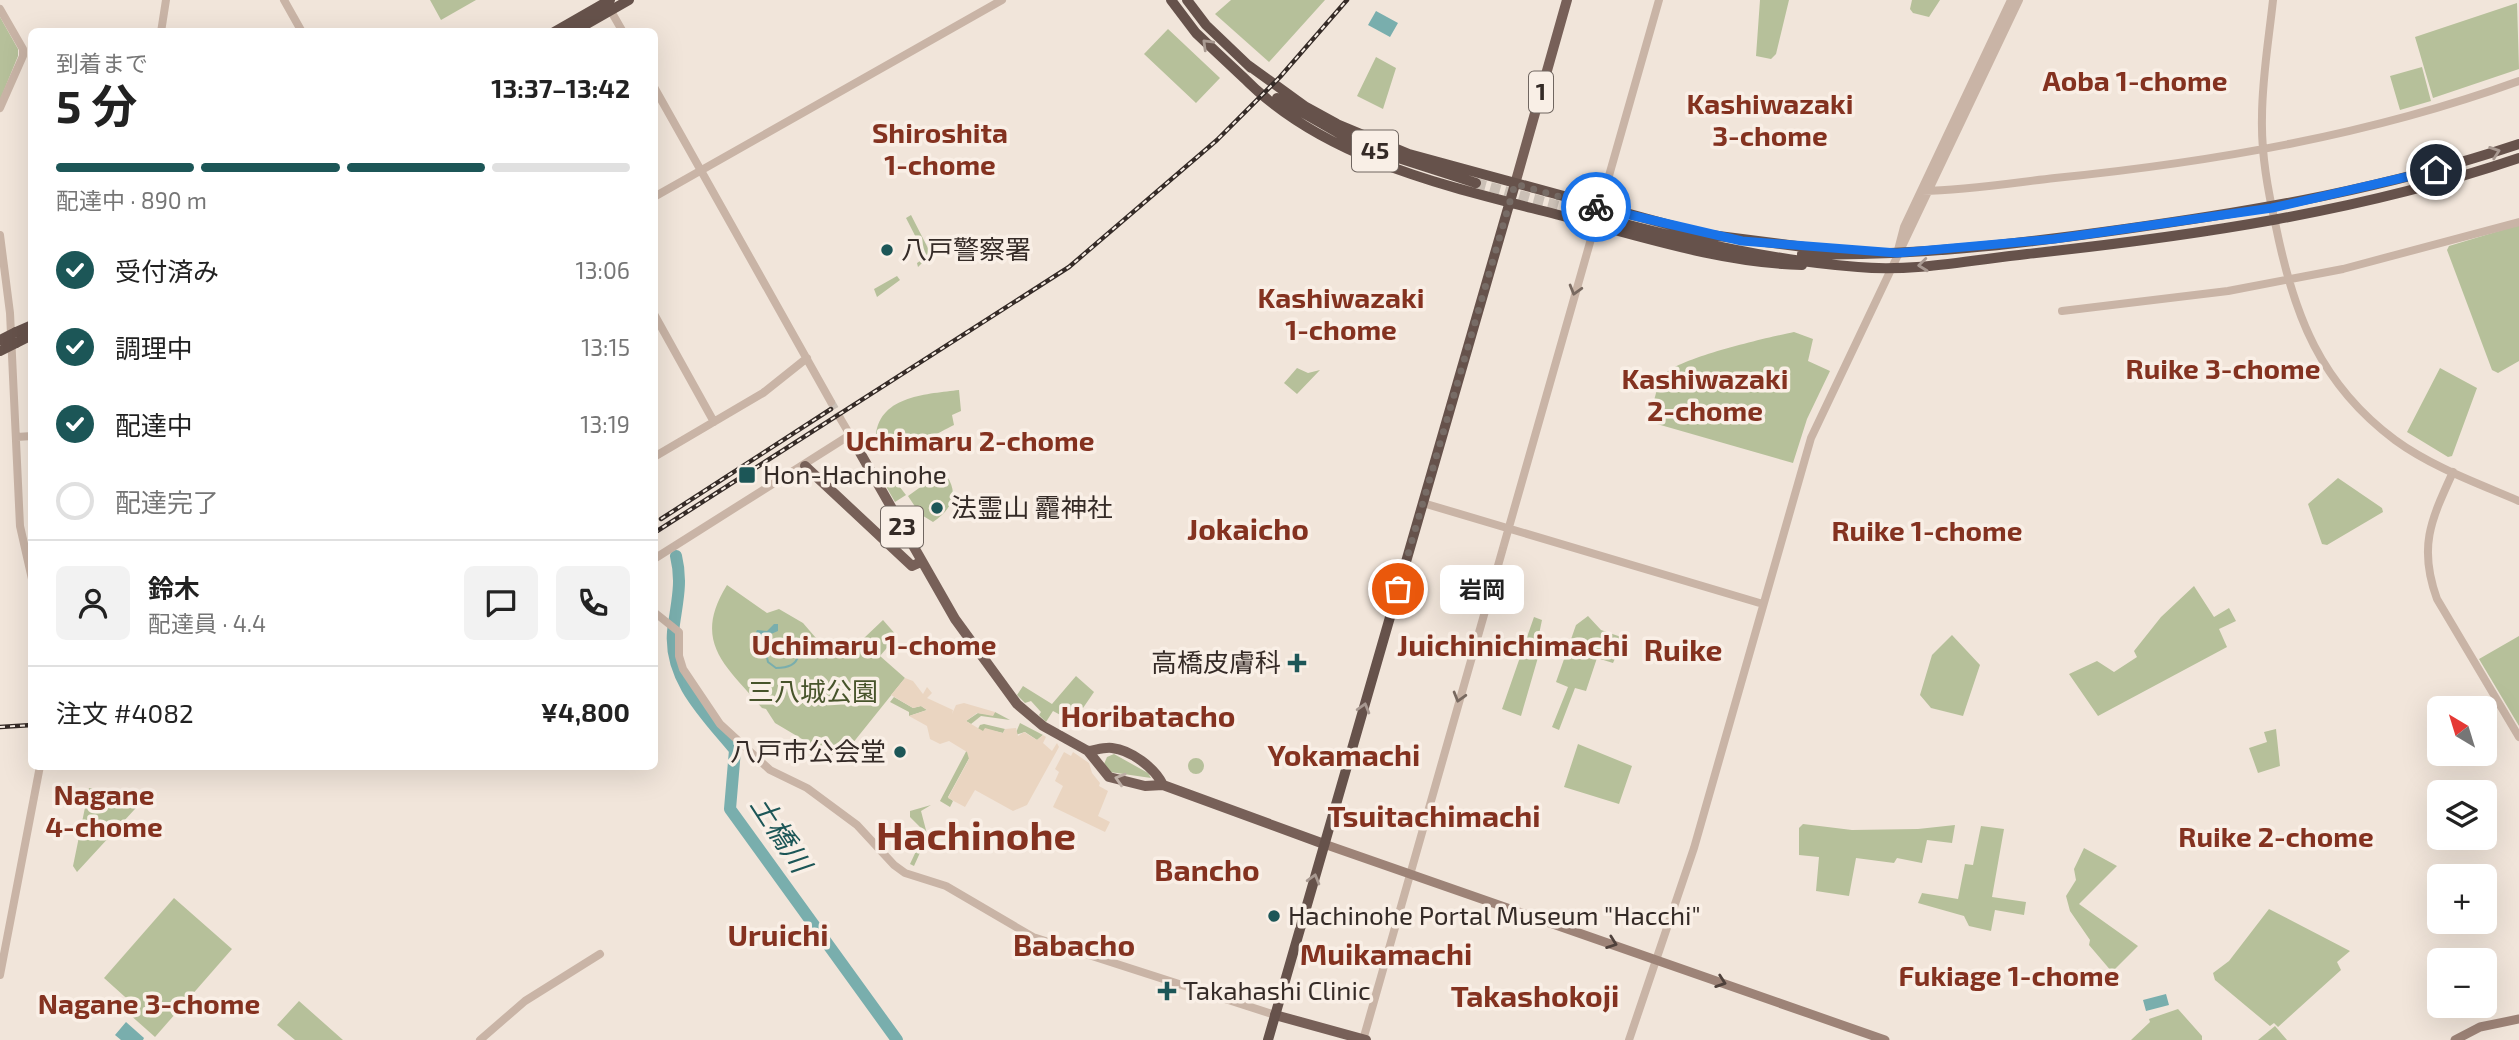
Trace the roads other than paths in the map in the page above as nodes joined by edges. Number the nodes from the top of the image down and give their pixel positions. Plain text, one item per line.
1 (166, 0) edge
2 (284, 0) edge
3 (629, 0) edge
4 (1002, 0) edge
5 (1171, 0) edge
6 (1187, 0) edge
7 (1567, 0) edge
8 (1660, 0) edge
9 (2011, 0) edge
10 (2019, 0) edge
11 (2273, 0) edge
12 (608, 3) edge
13 (0, 9) edge
14 (162, 28) edge
15 (300, 28) edge
16 (561, 28) edge
17 (578, 28) edge
18 (622, 28) edge
19 (1248, 65) junction
20 (1242, 76) junction
21 (2519, 81) edge
22 (658, 94) edge
23 (1282, 101) junction
24 (0, 108) edge
25 (2519, 144) edge
26 (2262, 150) junction
27 (2519, 158) edge
28 (701, 170) junction
29 (1476, 183) tunnel mouth
30 (1515, 184) junction
31 (1926, 191) junction
32 (658, 195) edge
33 (1509, 202) junction
34 (1599, 208) junction
35 (2272, 208) junction
36 (1614, 221) tunnel mouth
37 (2274, 221) junction
38 (2519, 222) edge
39 (1594, 225) junction
40 (0, 235) edge
41 (1760, 253) junction
42 (1897, 253) junction
43 (1858, 267) junction
44 (1890, 268) junction
45 (2287, 280) junction
46 (2062, 311) dead end
47 (658, 321) edge
48 (28, 328) edge
49 (28, 336) edge
50 (16, 337) junction
51 (0, 340) edge
52 (0, 351) edge
53 (807, 358) junction
54 (831, 402) tunnel mouth
55 (840, 418) tunnel mouth
56 (714, 422) junction
57 (850, 435) junction
58 (28, 436) edge
59 (17, 437) junction
60 (658, 455) edge
61 (805, 466) junction
62 (2453, 472) junction
63 (2519, 501) edge
64 (1423, 503) junction
65 (1508, 526) junction
66 (658, 557) edge
67 (28, 561) edge
68 (921, 562) junction
69 (1763, 604) junction
70 (658, 615) edge
71 (2519, 737) edge
72 (1088, 751) junction
73 (39, 770) edge
74 (1163, 785) junction
75 (1324, 844) junction
76 (1408, 873) junction
77 (600, 954) dead end
78 (1657, 959) junction
79 (0, 975) edge
80 (1275, 1015) junction
81 (2519, 1019) edge
82 (480, 1040) edge
83 (1268, 1040) edge
84 (1364, 1040) edge
85 (1629, 1040) edge
86 (1885, 1040) edge
87 (2455, 1040) edge

1 - 14 street
2 - 15 street
3 - 12 highway
4 - 28 street
20 -> 5 highway, 45
6 - 19 highway, 45
7 - 30 main road, 1
8 - 34 street
9 - 31 street
10 - 31 street
11 - 26 street
12 - 16 highway
12 - 17 highway
12 - 18 street
13 - 24 street
19 - 23 highway, 45
19 - 30 highway
20 - 23 highway, 45
20 - 33 highway
21 - 26 street
22 - 28 street
23 - 29 highway, 45
35 -> 25 highway
26 - 31 street
26 - 35 street
27 - 37 highway
28 - 32 street
28 - 53 street
30 - 33 highway
30 - 34 highway
31 - 42 street
33 - 39 highway
33 - 64 highway
34 - 39 street
34 - 42 highway
35 - 37 street
35 - 42 highway
36 - 41 highway
37 -> 44 highway
37 - 45 street
38 - 45 street
39 - 43 highway
39 -> 65 street
40 - 59 street
41 - 42 highway
41 - 43 highway
42 - 44 street
43 - 44 highway
44 - 69 street
45 - 46 street
45 - 62 street
47 - 56 street
48 - 50 highway
49 - 50 highway
50 - 51 highway, bridge
50 - 52 highway, bridge
53 - 54 street
53 - 56 street
55 - 57 street
56 - 60 street
57 - 61 street
57 - 68 main road, 23
58 - 59 street
59 - 67 street
61 - 66 street
61 - 68 main road, 23
62 - 63 street
62 - 71 street
64 - 65 street
75 -> 64 highway
65 - 69 street
65 -> 76 street
68 - 72 main road, 23
69 - 78 street
70 - 80 street
74 -> 72 main road, 23
72 - 74 main road, 23
73 - 79 street
74 - 75 main road, 23
75 - 76 main road
80 -> 75 highway
76 -> 78 main road
76 - 84 street
77 - 82 street
78 - 85 street
78 -> 86 main road
80 - 83 highway
80 - 84 main road
81 - 87 main road

